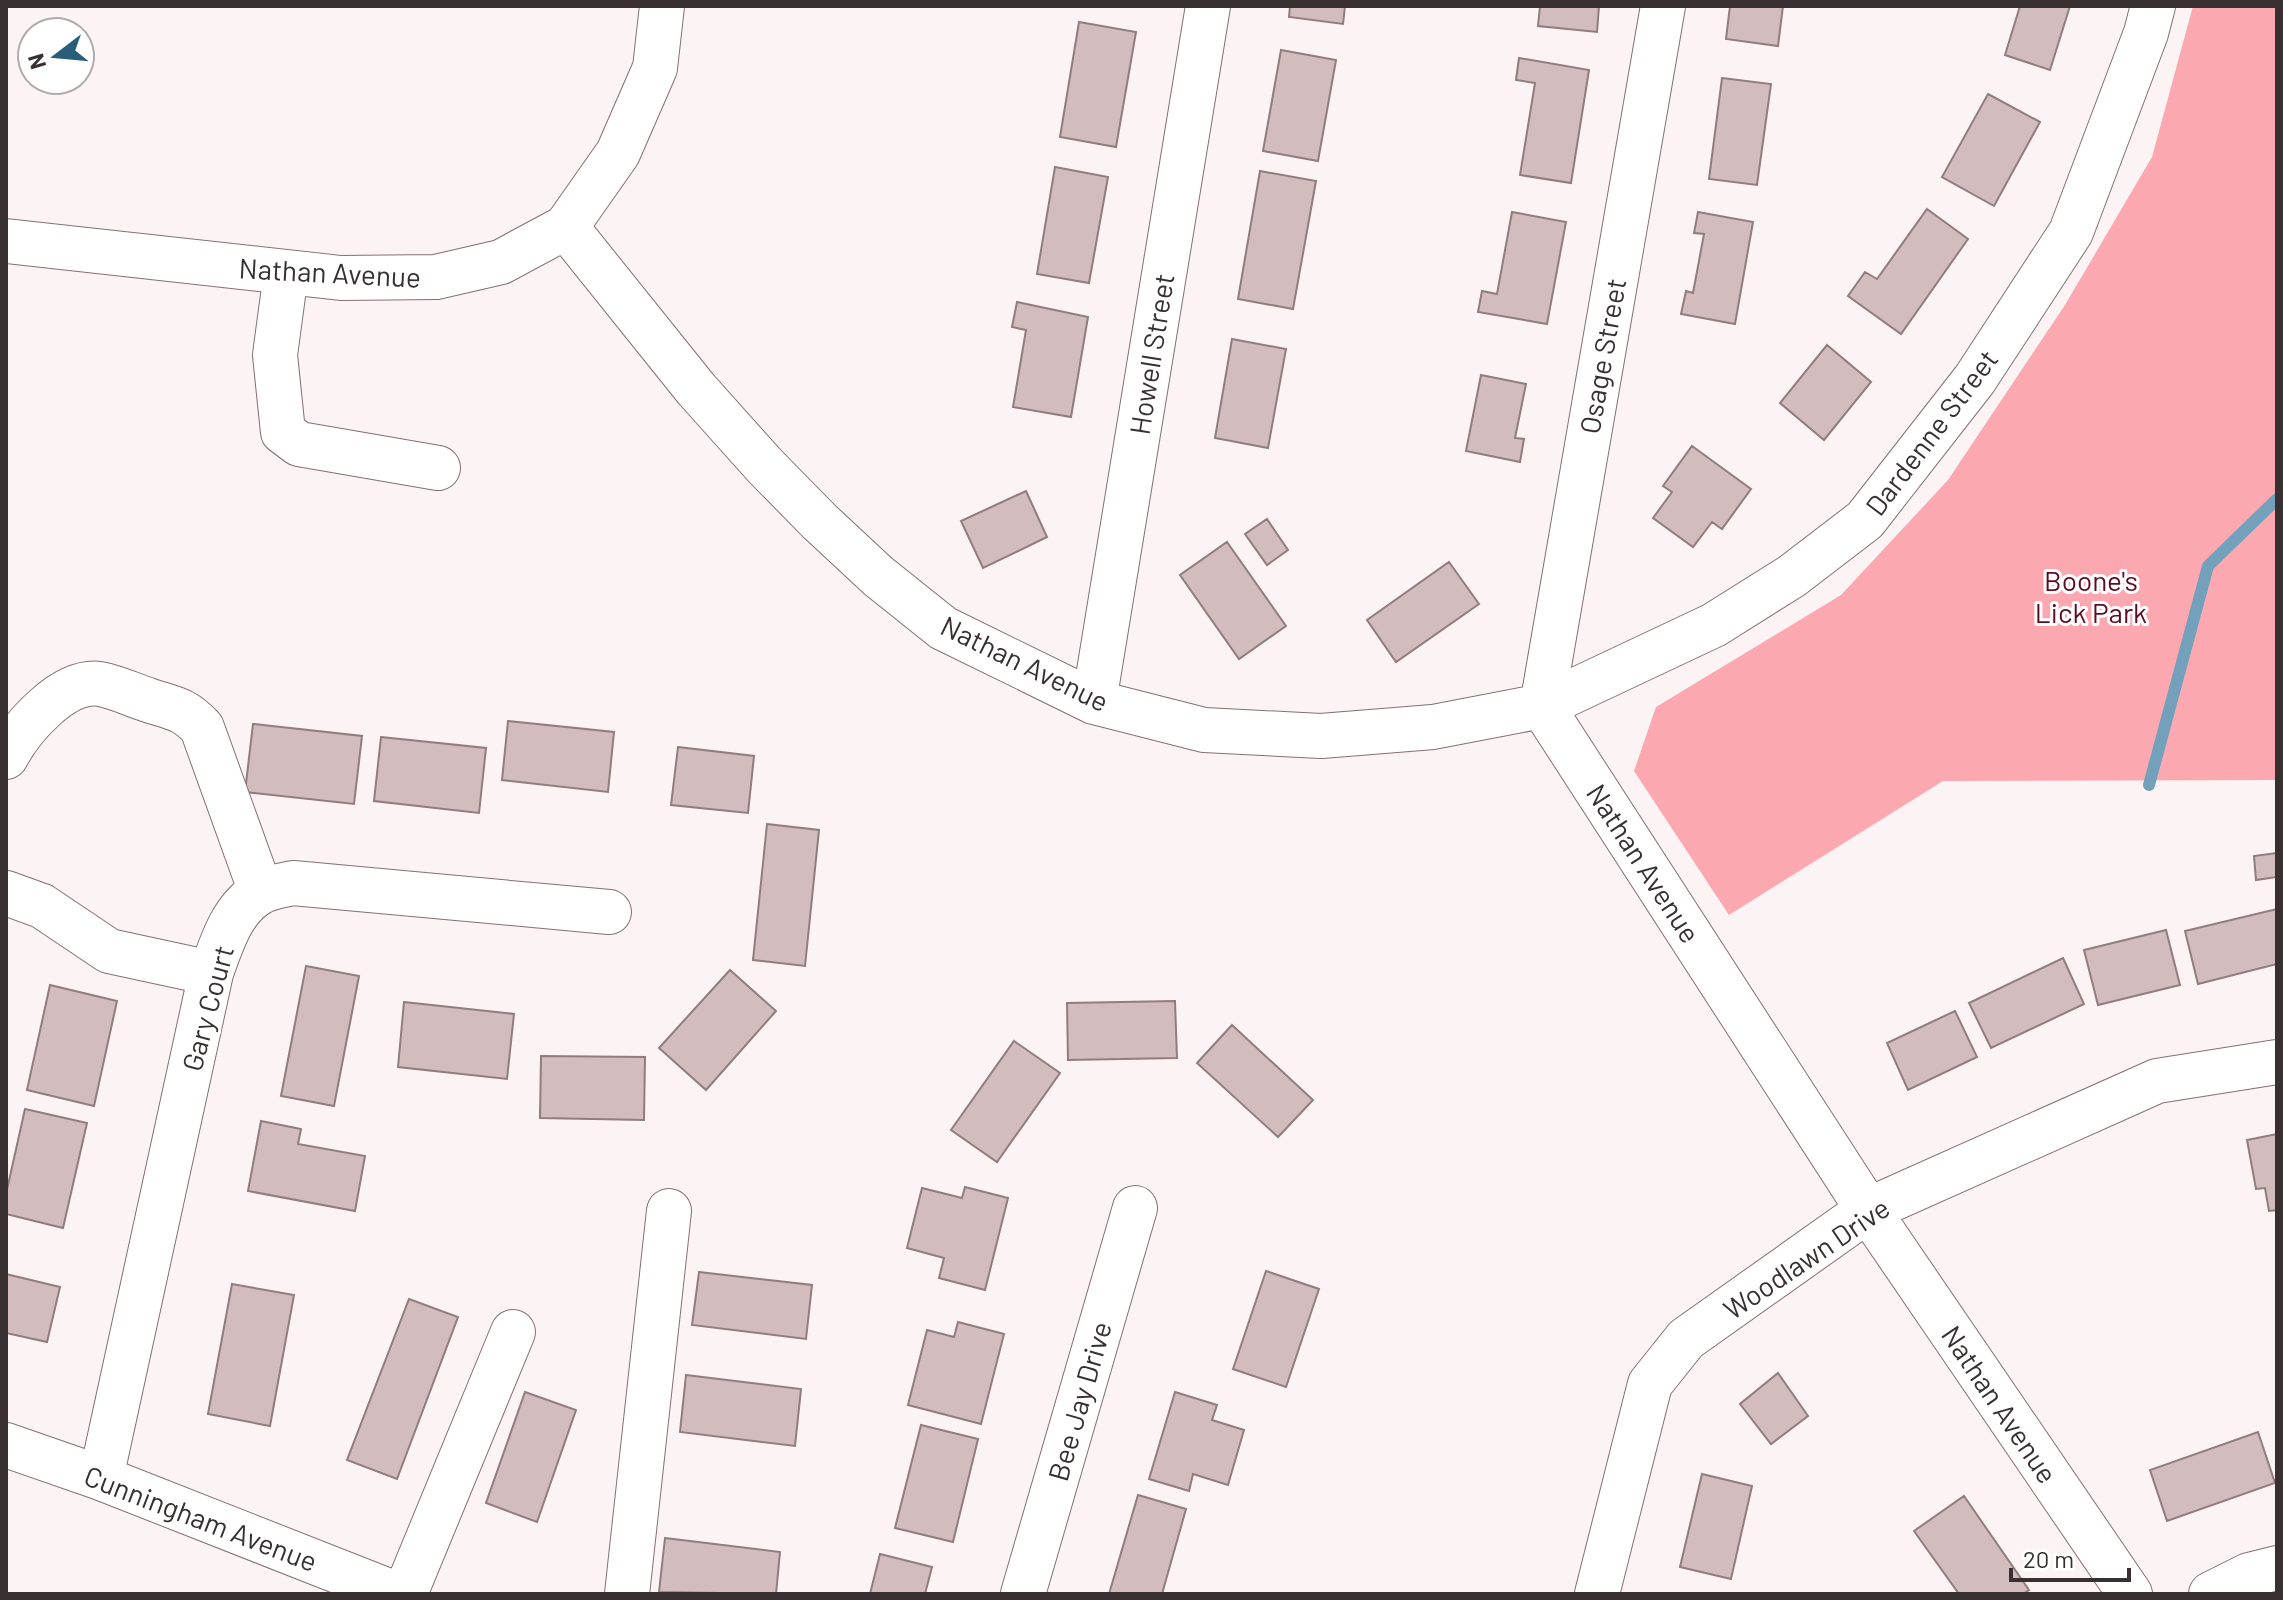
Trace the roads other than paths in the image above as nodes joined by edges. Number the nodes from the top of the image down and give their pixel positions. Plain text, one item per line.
1 (662, 6) edge
2 (1208, 6) edge
3 (1663, 6) edge
4 (2153, 6) edge
5 (566, 227) junction
6 (6, 241) edge
7 (286, 273) junction
8 (438, 468) dead end
9 (1094, 702) junction
10 (1542, 706) junction
11 (6, 757) edge
12 (261, 892) junction
13 (6, 893) edge
14 (609, 912) dead end
15 (211, 973) junction
16 (2277, 1062) edge
17 (1135, 1208) dead end
18 (1868, 1210) junction
19 (669, 1211) dead end
20 (513, 1332) dead end
21 (6, 1445) edge
22 (101, 1478) junction
23 (2277, 1568) edge
24 (396, 1594) edge
25 (405, 1594) edge
26 (627, 1594) edge
27 (1023, 1594) edge
28 (1597, 1594) edge
29 (2130, 1594) edge
30 (2211, 1594) edge

1 - 5 street
2 - 9 street, Howell Street
3 - 10 street, Osage Street
4 - 10 street, Dardenne Street
5 - 7 street, Nathan Avenue
5 - 9 street, Nathan Avenue
6 - 7 street, Nathan Avenue
7 - 8 street
9 - 10 street, Nathan Avenue
10 - 18 street, Nathan Avenue
11 - 12 street
12 - 14 street
12 - 15 street, Gary Court
13 - 15 street
15 - 22 street, Gary Court
16 - 18 street, Woodlawn Drive
17 - 27 street, Bee Jay Drive
18 - 28 street, Woodlawn Drive
18 - 29 street, Nathan Avenue
19 - 26 street
20 - 25 street
21 - 22 street, Cunningham Avenue
22 - 24 street, Cunningham Avenue
23 - 30 street

